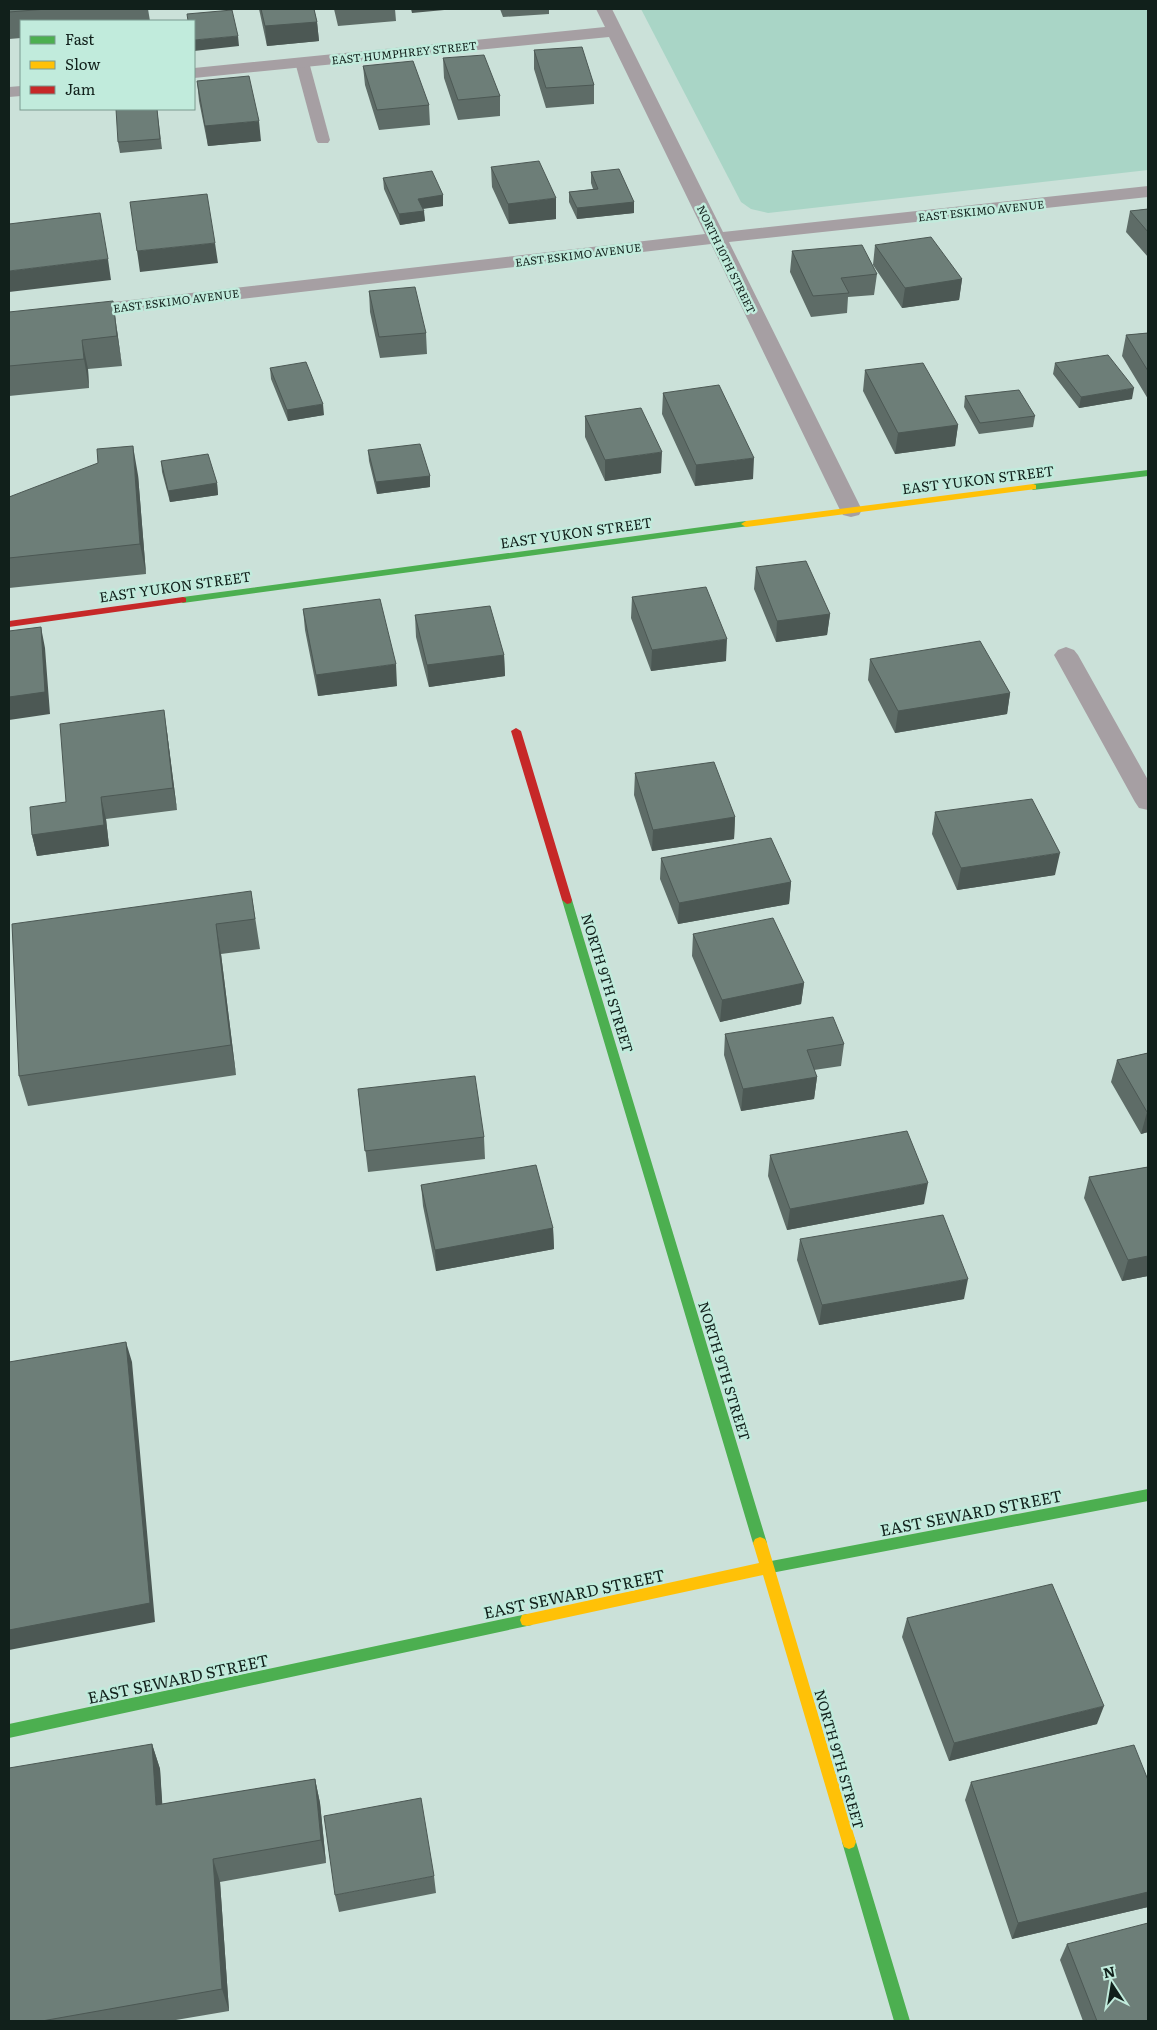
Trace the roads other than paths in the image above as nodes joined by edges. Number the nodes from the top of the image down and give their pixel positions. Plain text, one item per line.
1 (604, 9) edge
2 (615, 31) junction
3 (302, 62) junction
4 (195, 73) edge
5 (323, 140) dead end
6 (1148, 192) edge
7 (717, 238) junction
8 (9, 320) edge
9 (1148, 473) edge
10 (851, 510) junction
11 (9, 624) edge
12 (1066, 655) dead end
13 (516, 731) dead end
14 (1148, 802) edge
15 (1148, 1495) edge
16 (768, 1568) junction
17 (9, 1731) edge
18 (902, 2021) edge

1 - 2 street, NORTH 10TH STREET
2 - 3 street, EAST HUMPHREY STREET
2 - 7 street, NORTH 10TH STREET
3 - 4 street, EAST HUMPHREY STREET
3 - 5 lane
6 - 7 street, EAST ESKIMO AVENUE
7 - 8 street, EAST ESKIMO AVENUE
7 - 10 street, NORTH 10TH STREET
9 - 10 street, EAST YUKON STREET
10 - 11 street, EAST YUKON STREET
12 - 14 street
13 - 16 street, NORTH 9TH STREET
15 - 16 street, EAST SEWARD STREET
16 - 17 street, EAST SEWARD STREET
16 - 18 street, NORTH 9TH STREET

